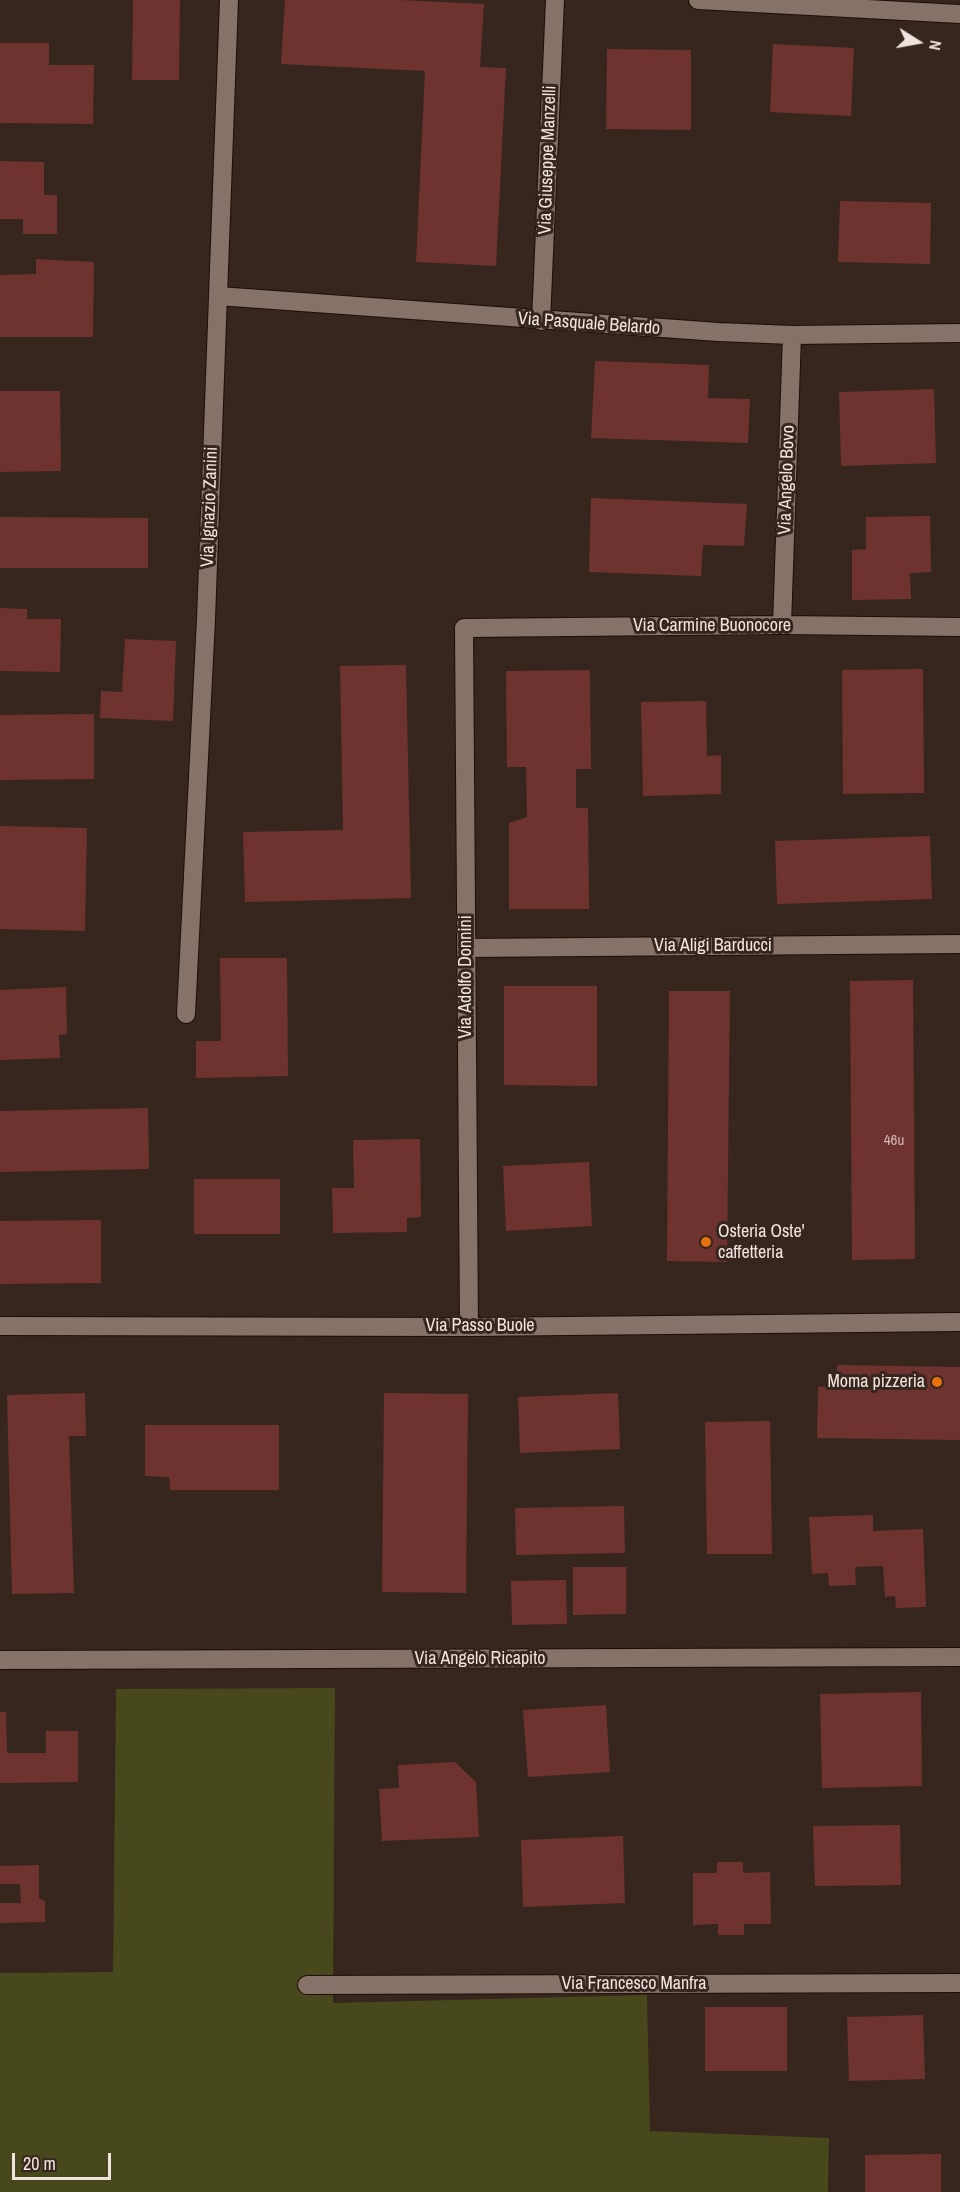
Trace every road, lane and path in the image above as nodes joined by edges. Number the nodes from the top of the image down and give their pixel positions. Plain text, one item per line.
1 (229, 0) edge
2 (555, 0) edge
3 (698, 0) edge
4 (960, 14) edge
5 (219, 296) junction
6 (542, 321) junction
7 (960, 333) edge
8 (792, 335) junction
9 (782, 625) junction
10 (960, 627) edge
11 (464, 628) joint
12 (960, 944) edge
13 (466, 948) junction
14 (186, 1014) dead end
15 (960, 1322) edge
16 (0, 1326) edge
17 (469, 1327) junction
18 (960, 1657) edge
19 (0, 1660) edge
20 (960, 1983) edge
21 (307, 1985) dead end

1 - 5 street, Via Ignazio Zanini
2 - 6 street, Via Giuseppe Manzelli
3 - 4 street
5 - 6 street, Via Pasquale Belardo
5 - 14 street, Via Ignazio Zanini
6 - 8 street, Via Pasquale Belardo
7 - 8 street, Via Pasquale Belardo
8 - 9 street, Via Angelo Bovo
9 - 10 street, Via Carmine Buonocore
9 - 11 street, Via Carmine Buonocore
11 - 13 street, Via Adolfo Donnini
12 - 13 street, Via Aligi Barducci
13 - 17 street, Via Adolfo Donnini
15 - 17 street, Via Passo Buole
16 - 17 street, Via Passo Buole
18 - 19 street, Via Angelo Ricapito
20 - 21 street, Via Francesco Manfra

